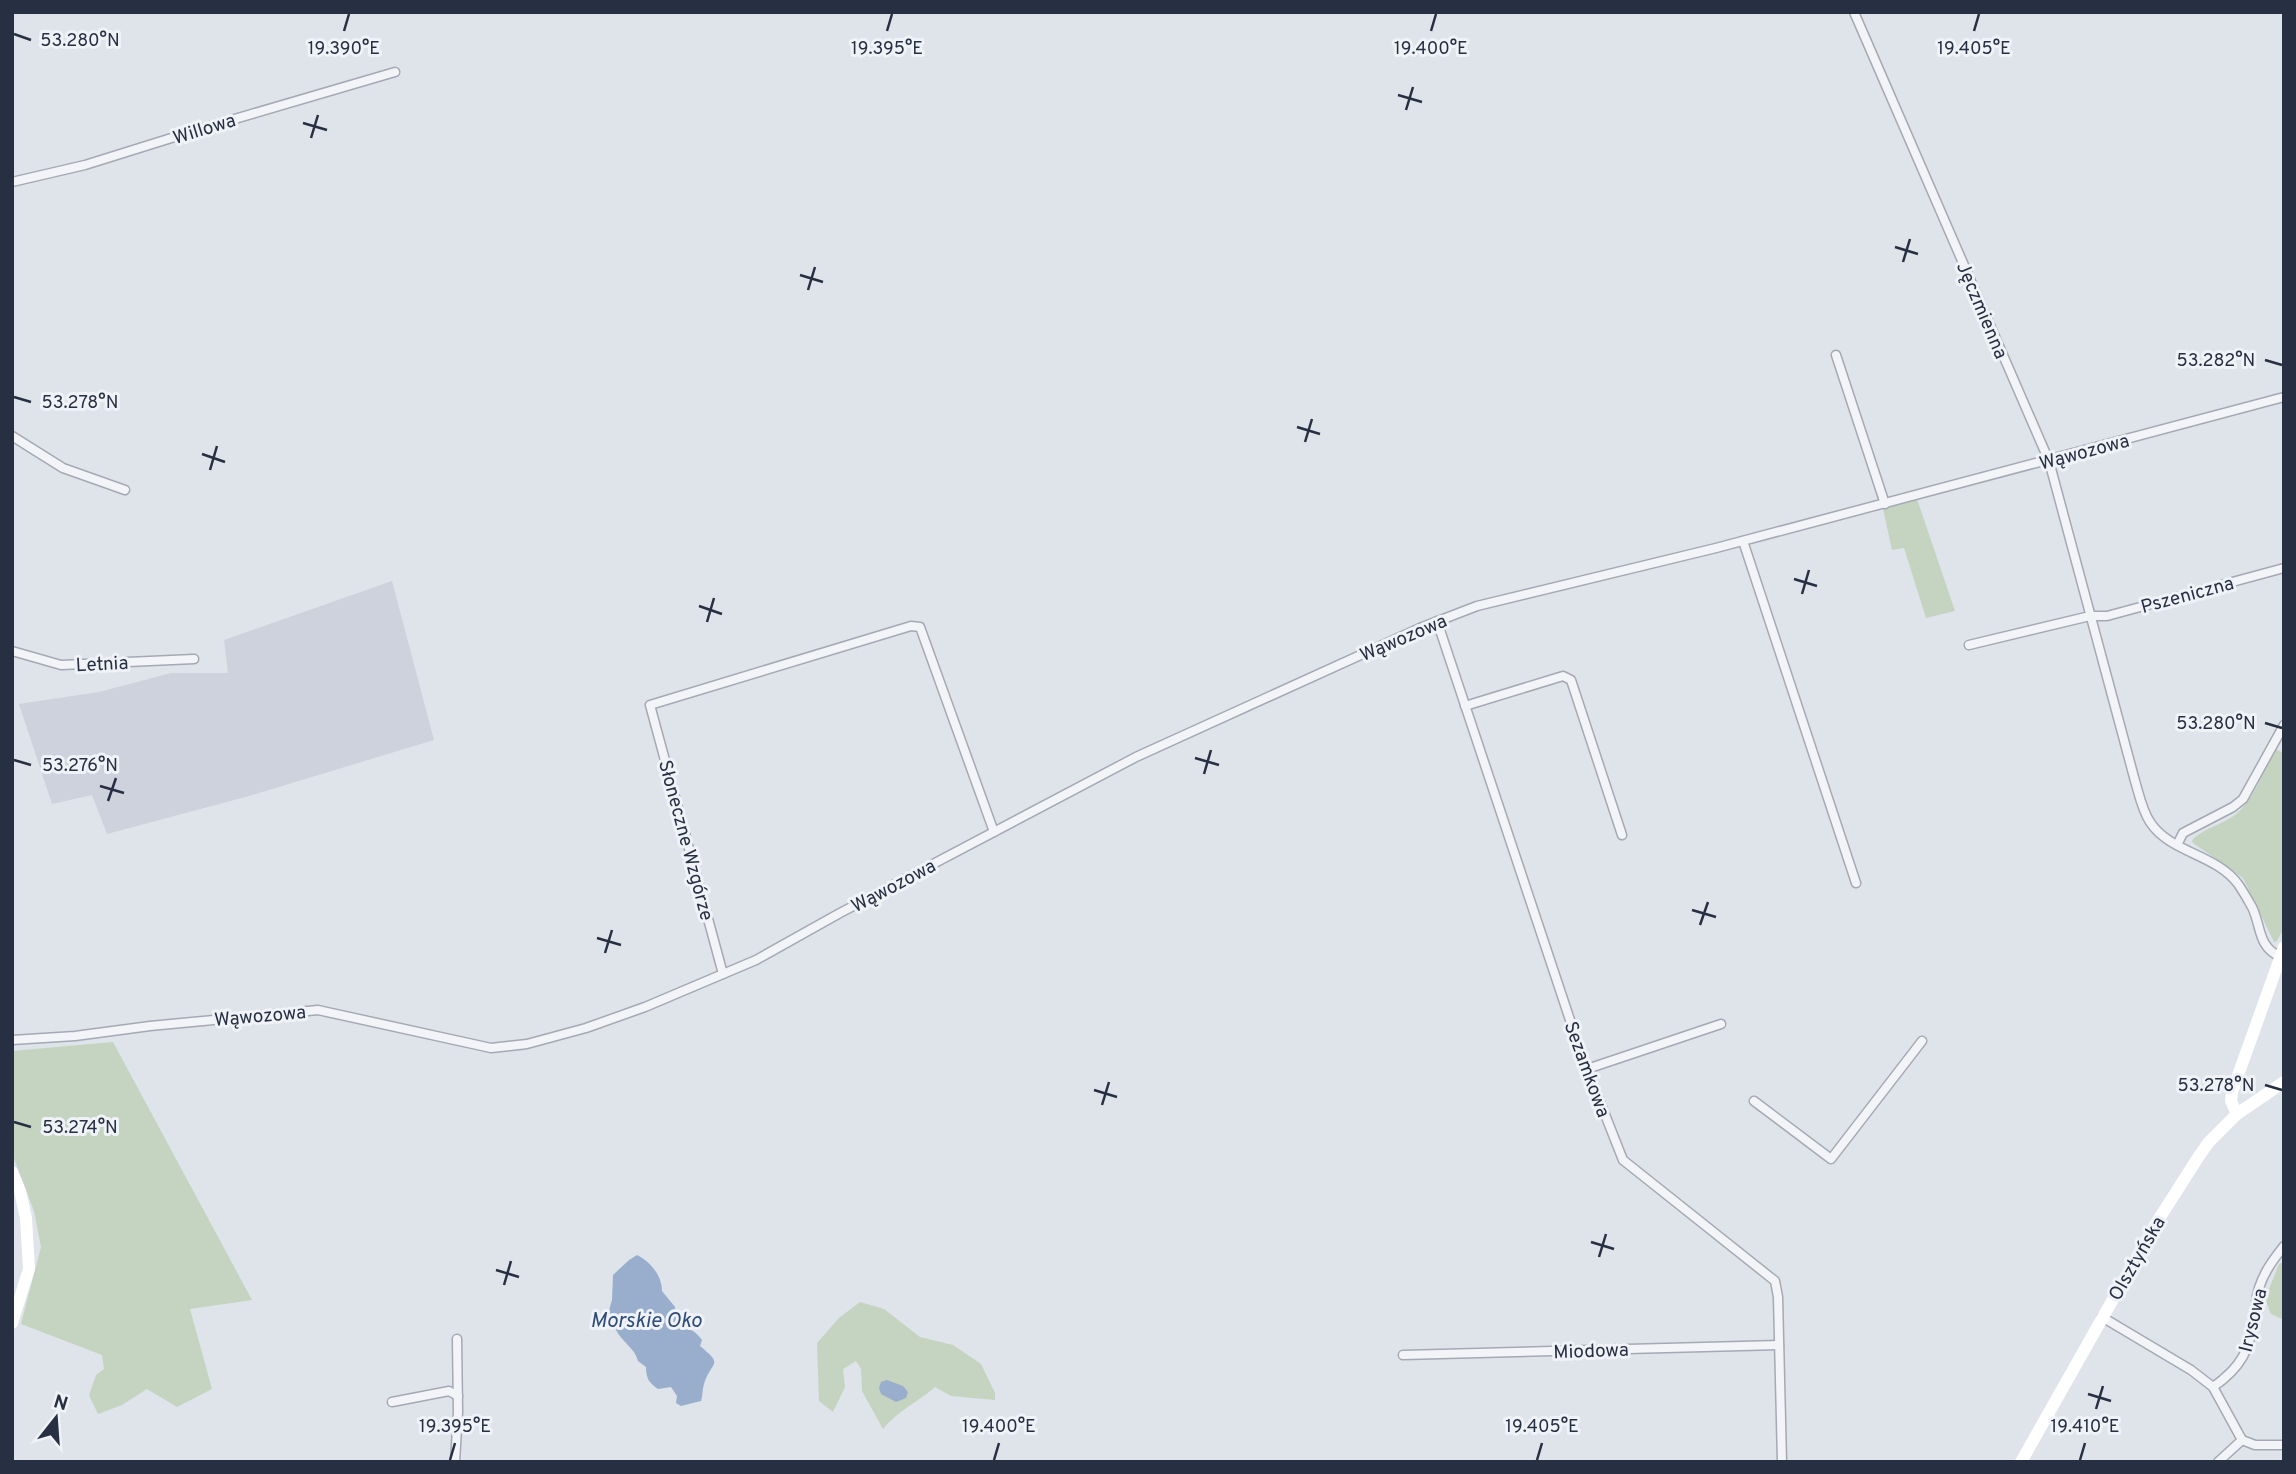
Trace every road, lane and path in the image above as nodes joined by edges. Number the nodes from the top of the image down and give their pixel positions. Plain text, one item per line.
1 (1854, 12) edge
2 (395, 72) dead end
3 (12, 182) edge
4 (1836, 355) dead end
5 (2284, 397) edge
6 (12, 436) edge
7 (2049, 461) junction
8 (125, 490) dead end
9 (1885, 504) junction
10 (1743, 541) junction
11 (2284, 568) edge
12 (2090, 616) junction
13 (1437, 621) junction
14 (1969, 645) dead end
15 (12, 651) edge
16 (194, 659) dead end
17 (1465, 706) junction
18 (2284, 726) edge
19 (994, 832) junction
20 (1622, 835) dead end
21 (2177, 845) junction
22 (1856, 883) dead end
23 (2282, 952) edge
24 (723, 974) junction
25 (1721, 1024) dead end
26 (12, 1040) edge
27 (1922, 1041) dead end
28 (1587, 1069) junction
29 (2284, 1082) edge
30 (1754, 1101) dead end
31 (2237, 1114) junction
32 (12, 1172) edge
33 (2284, 1246) edge
34 (2102, 1317) junction
35 (12, 1323) edge
36 (457, 1339) dead end
37 (1779, 1345) junction
38 (1403, 1355) dead end
39 (2213, 1387) junction
40 (458, 1396) junction
41 (392, 1402) dead end
42 (2242, 1440) junction
43 (2284, 1444) edge
44 (455, 1462) edge
45 (1782, 1462) edge
46 (2021, 1462) edge
47 (2218, 1462) edge

1 - 7 street, Jęczmienna
2 - 3 street, Willowa
4 - 9 street
5 - 7 street, Wąwozowa
6 - 8 street
7 - 9 street, Wąwozowa
7 - 12 street, Jęczmienna
9 - 10 street, Wąwozowa
10 - 13 street, Wąwozowa
10 - 22 street
11 - 12 street, Pszeniczna
12 - 14 street
12 - 21 street, Jęczmienna
13 - 17 street, Sezamkowa
13 - 19 street, Wąwozowa
15 - 16 street, Letnia
17 - 20 street
17 - 28 street, Sezamkowa
18 - 21 street
19 - 24 street, Wąwozowa
19 - 24 street, Słoneczne Wzgórze
21 - 23 street, Jęczmienna
23 - 31 street
24 - 26 street, Wąwozowa
25 - 28 street
27 - 30 street
28 - 37 street, Sezamkowa
29 - 31 street, Olsztyńska
31 - 34 street, Olsztyńska
32 - 35 street
33 - 39 street, Irysowa
34 - 39 street
34 - 46 street, Olsztyńska
36 - 40 street
37 - 38 street, Miodowa
37 - 45 street, Sezamkowa
39 - 42 street
40 - 41 street
40 - 44 street
42 - 43 street
42 - 47 street

